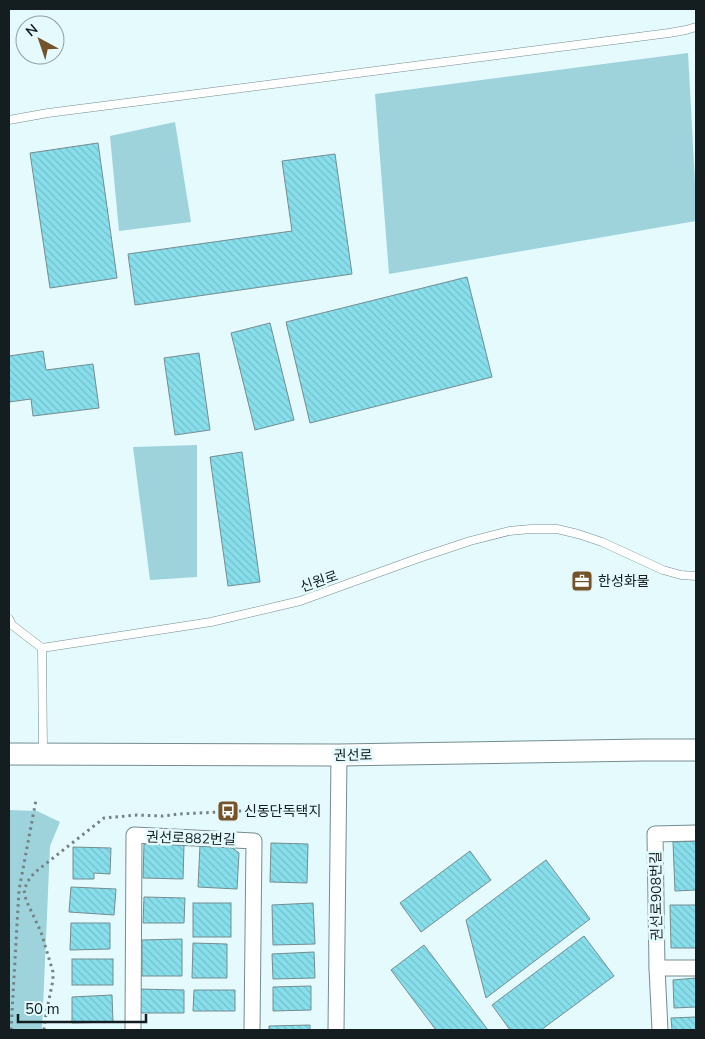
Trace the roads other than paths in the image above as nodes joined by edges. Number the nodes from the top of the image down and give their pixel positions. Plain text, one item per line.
1 (696, 27) edge
2 (9, 120) edge
3 (696, 576) edge
4 (9, 619) edge
5 (42, 648) junction
6 (696, 750) edge
7 (9, 754) edge
8 (43, 754) junction
9 (338, 755) junction
10 (696, 833) edge
11 (657, 968) junction
12 (696, 968) edge
13 (133, 1030) edge
14 (252, 1030) edge
15 (336, 1030) edge
16 (660, 1030) edge

1 - 2 lane
3 - 5 lane, 신원로
4 - 5 lane
5 - 8 lane
6 - 9 street, 권선로
7 - 8 street, 권선로
8 - 9 street, 권선로
9 - 15 street
10 - 11 street, 권선로908번길
11 - 12 street
11 - 16 street, 권선로908번길
13 - 14 street, 권선로882번길

